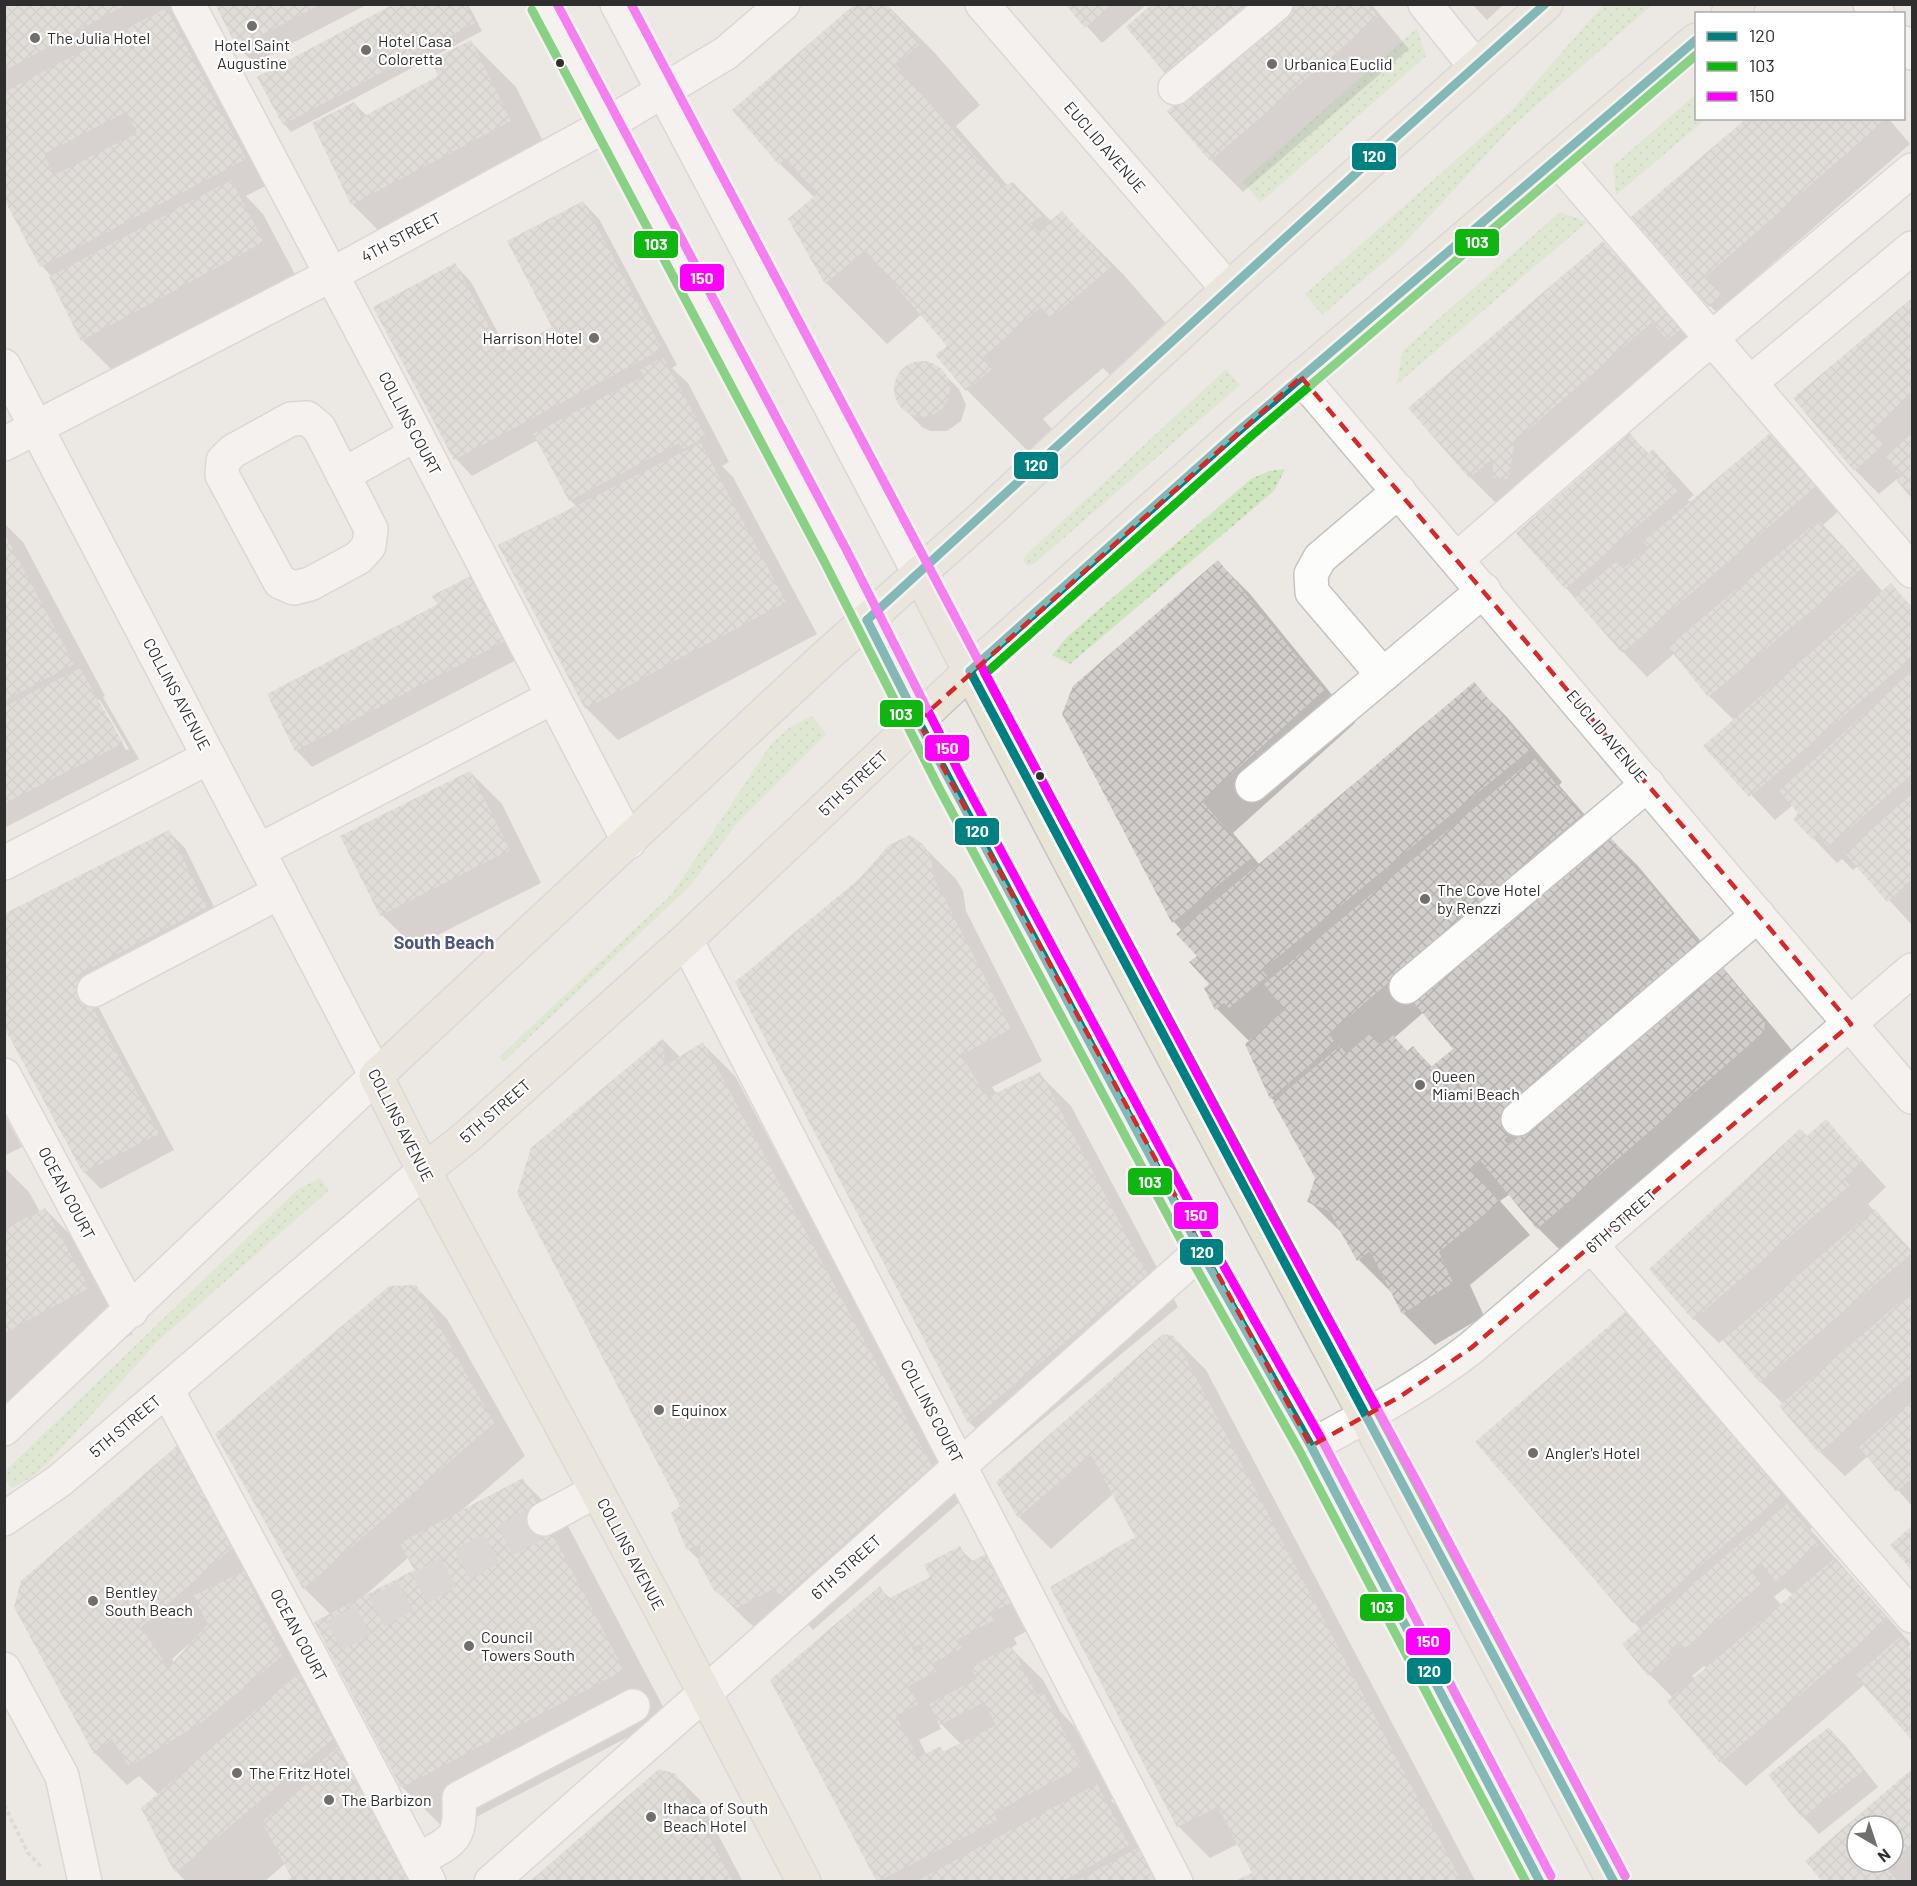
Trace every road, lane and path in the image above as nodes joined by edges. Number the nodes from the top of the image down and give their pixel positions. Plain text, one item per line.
1 (188, 4) edge
2 (543, 4) edge
3 (617, 4) edge
4 (783, 4) edge
5 (982, 4) edge
6 (1276, 4) edge
7 (1425, 4) edge
8 (1546, 4) edge
9 (1695, 41) edge
10 (1475, 66) junction
11 (1175, 88) dead end
12 (662, 90) junction
13 (606, 124) junction
14 (1557, 159) junction
15 (1912, 170) edge
16 (1912, 248) edge
17 (331, 274) junction
18 (1228, 289) junction
19 (1712, 338) junction
20 (4, 366) edge
21 (1301, 376) junction
22 (1750, 383) junction
23 (37, 427) junction
24 (416, 434) junction
25 (4, 444) edge
26 (342, 475) junction
27 (1399, 491) junction
28 (1457, 559) junction
29 (1912, 571) edge
30 (919, 573) junction
31 (1484, 590) junction
32 (867, 620) junction
33 (970, 671) junction
34 (1383, 675) junction
35 (553, 697) junction
36 (918, 721) junction
37 (209, 757) junction
38 (1648, 784) junction
39 (1252, 785) dead end
40 (628, 842) junction
41 (258, 851) junction
42 (4, 863) edge
43 (280, 892) junction
44 (1758, 915) junction
45 (686, 940) junction
46 (1912, 970) edge
47 (1406, 987) dead end
48 (94, 990) dead end
49 (1851, 1024) junction
50 (4, 1075) edge
51 (376, 1076) junction
52 (1912, 1097) edge
53 (1518, 1119) dead end
54 (424, 1171) junction
55 (1592, 1246) junction
56 (1201, 1251) junction
57 (131, 1311) junction
58 (166, 1390) junction
59 (1367, 1415) junction
60 (4, 1429) edge
61 (1311, 1446) junction
62 (960, 1464) junction
63 (59, 1481) junction
64 (596, 1491) junction
65 (4, 1519) edge
66 (544, 1519) tunnel mouth
67 (4, 1545) edge
68 (1912, 1616) edge
69 (4, 1669) edge
70 (705, 1693) junction
71 (633, 1706) dead end
72 (4, 1805) edge
73 (424, 1871) edge
74 (47, 1872) dead end
75 (85, 1881) edge
76 (490, 1881) edge
77 (804, 1881) edge
78 (1176, 1881) edge
79 (1540, 1881) edge
80 (1614, 1881) edge

1 - 17 street, COLLINS COURT
2 - 13 street
3 - 12 street
4 - 12 street, 4TH STREET
5 - 18 street, EUCLID AVENUE
6 - 11 street
7 - 10 street
8 - 10 main road
9 - 14 main road, 5TH STREET
10 - 18 main road
12 - 13 street, 4TH STREET
12 - 30 street
13 - 17 street, 4TH STREET
13 - 32 street
14 - 19 street
14 - 21 main road, 5TH STREET
15 - 19 street
16 - 22 street
17 - 23 street, 4TH STREET
17 - 24 street, COLLINS COURT
18 - 30 main road
19 - 22 street
19 - 28 street
20 - 23 street, COLLINS AVENUE
21 - 27 street, EUCLID AVENUE
21 - 33 main road, 5TH STREET
22 - 29 street
23 - 25 street, 4TH STREET
23 - 37 street, COLLINS AVENUE
24 - 26 street
24 - 35 street, COLLINS COURT
26 - 26 street
27 - 28 street, EUCLID AVENUE
27 - 34 street
28 - 31 street, EUCLID AVENUE
30 - 32 main road
30 - 33 main road
31 - 34 street
31 - 38 street, EUCLID AVENUE
32 - 36 main road
32 - 40 main road
33 - 36 main road, 5TH STREET
33 - 59 main road
34 - 39 street
35 - 40 street, COLLINS COURT
35 - 41 street
36 - 45 main road, 5TH STREET
36 - 56 main road
37 - 41 street, COLLINS AVENUE
37 - 42 street
38 - 44 street, EUCLID AVENUE
38 - 47 street
40 - 51 main road
41 - 43 street, COLLINS AVENUE
43 - 48 street
43 - 51 street, COLLINS AVENUE
44 - 49 street, EUCLID AVENUE
44 - 53 street
45 - 54 main road, 5TH STREET
45 - 62 street, COLLINS COURT
46 - 49 street, 6TH STREET
49 - 52 street, EUCLID AVENUE
49 - 55 street, 6TH STREET
50 - 57 street, OCEAN COURT
51 - 54 main road, COLLINS AVENUE
51 - 57 street
54 - 58 street, 5TH STREET
54 - 64 main road, COLLINS AVENUE
55 - 59 street, 6TH STREET
55 - 68 street
56 - 61 main road
56 - 62 street, 6TH STREET
57 - 60 street
58 - 63 street, 5TH STREET
58 - 73 street, OCEAN COURT
59 - 61 street, 6TH STREET
59 - 80 main road
61 - 79 main road
62 - 70 street, 6TH STREET
62 - 78 street, COLLINS COURT
63 - 65 street, 5TH STREET
63 - 67 street
64 - 66 street
64 - 70 main road, COLLINS AVENUE
69 - 75 street
70 - 76 street, 6TH STREET
70 - 77 main road, COLLINS AVENUE
71 - 73 street
72 - 74 path

